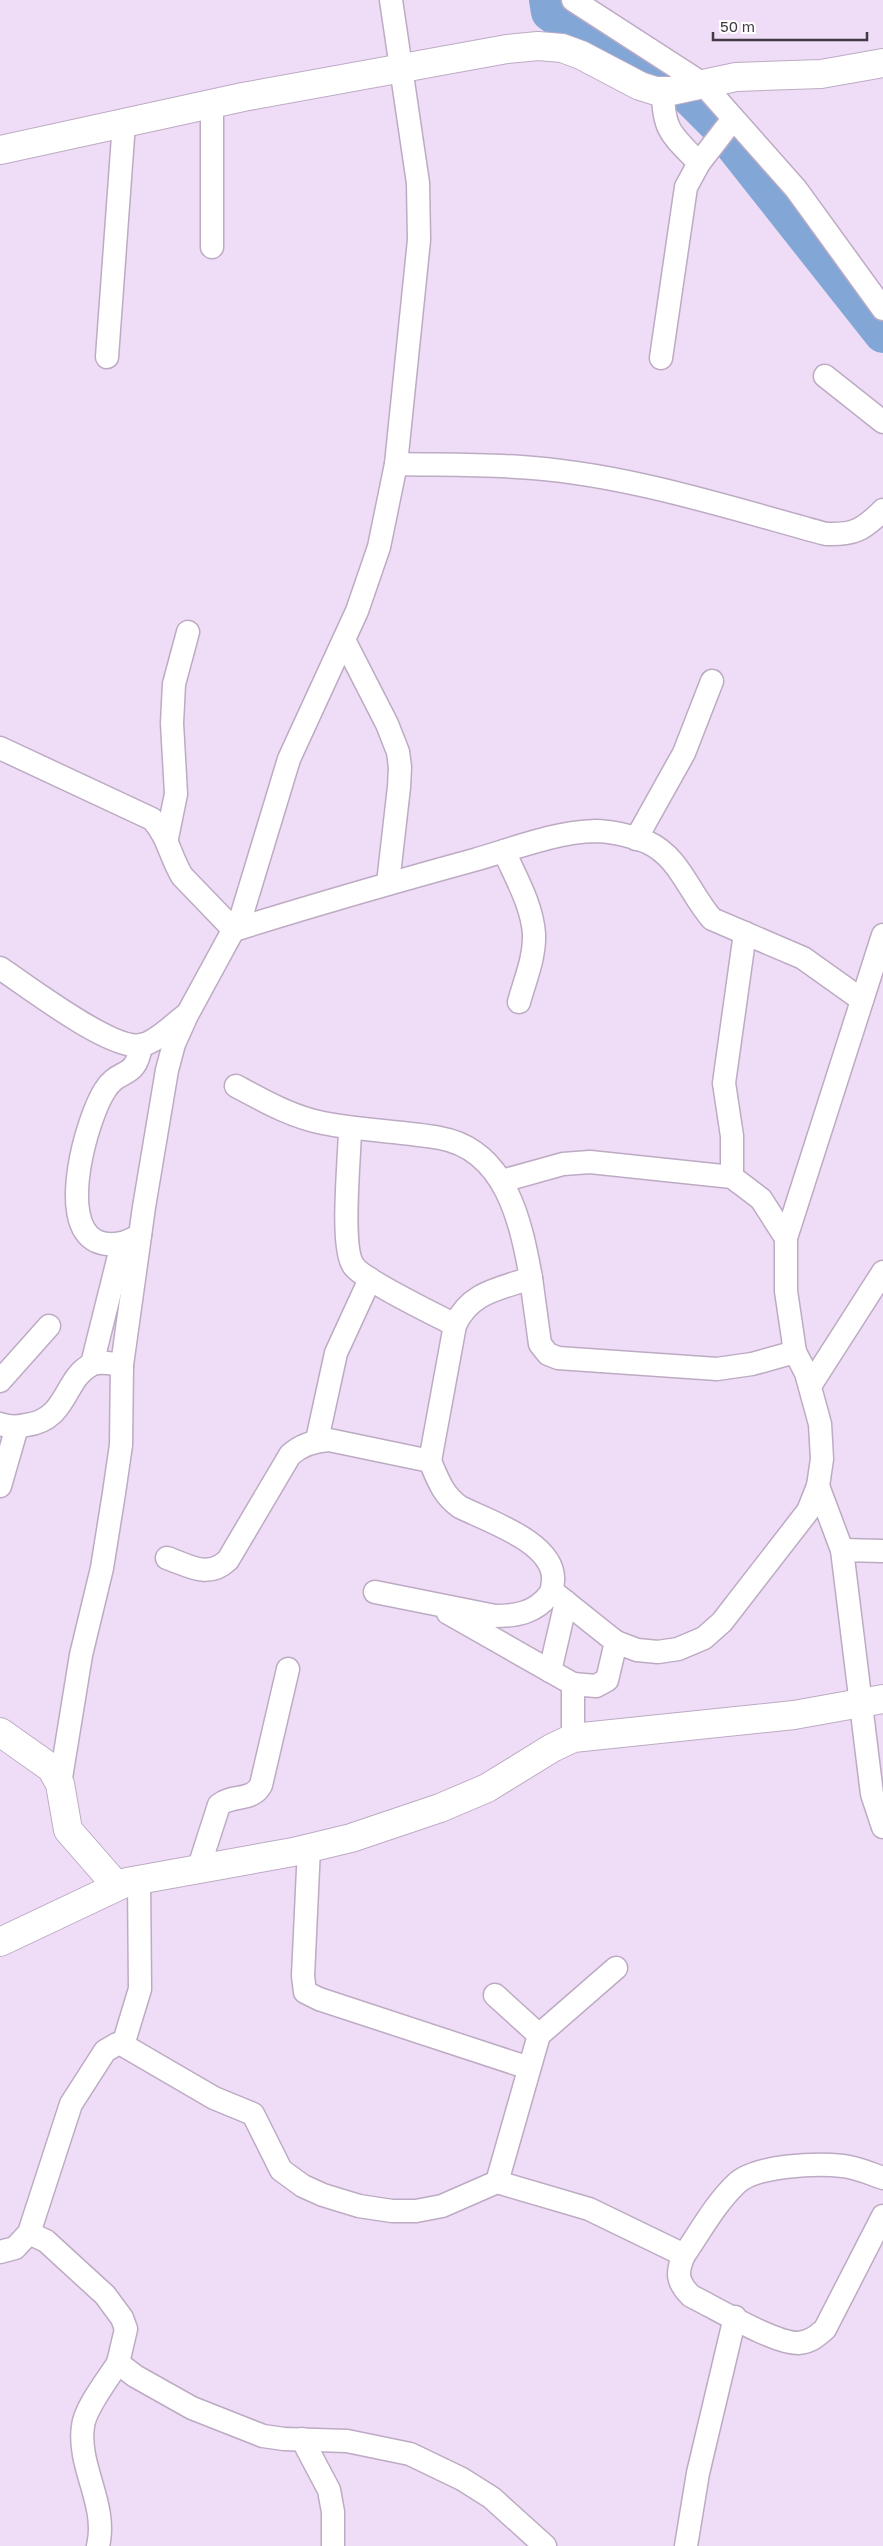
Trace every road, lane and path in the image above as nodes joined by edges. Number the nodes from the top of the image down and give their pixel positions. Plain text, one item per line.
1 (391, 0) edge
2 (573, 0) edge
3 (883, 64) edge
4 (402, 67) junction
5 (682, 88) junction
6 (212, 104) junction
7 (124, 123) junction
8 (726, 127) junction
9 (0, 150) edge
10 (699, 162) junction
11 (212, 247) dead end
12 (883, 309) edge
13 (107, 357) dead end
14 (661, 358) dead end
15 (825, 376) dead end
16 (883, 422) edge
17 (396, 464) junction
18 (883, 510) edge
19 (188, 632) dead end
20 (344, 640) junction
21 (712, 681) dead end
22 (0, 748) edge
23 (166, 838) junction
24 (636, 839) junction
25 (504, 851) junction
26 (388, 883) junction
27 (234, 930) junction
28 (745, 934) junction
29 (883, 935) edge
30 (0, 968) edge
31 (871, 991) edge
32 (519, 1002) dead end
33 (187, 1015) junction
34 (141, 1045) junction
35 (236, 1086) dead end
36 (350, 1128) junction
37 (732, 1178) junction
38 (502, 1181) junction
39 (786, 1238) junction
40 (131, 1240) junction
41 (883, 1272) edge
42 (531, 1278) junction
43 (370, 1279) junction
44 (455, 1325) junction
45 (49, 1326) dead end
46 (795, 1352) junction
47 (92, 1364) junction
48 (122, 1365) junction
49 (0, 1381) edge
50 (810, 1386) junction
51 (8, 1425) edge
52 (317, 1440) junction
53 (430, 1461) junction
54 (0, 1486) edge
55 (818, 1486) junction
56 (842, 1550) junction
57 (883, 1551) edge
58 (167, 1558) dead end
59 (375, 1592) dead end
60 (559, 1597) junction
61 (480, 1623) junction
62 (616, 1642) junction
63 (288, 1669) dead end
64 (550, 1672) junction
65 (573, 1684) junction
66 (871, 1701) edge
67 (0, 1732) edge
68 (573, 1738) junction
69 (60, 1784) junction
70 (883, 1827) edge
71 (309, 1848) junction
72 (198, 1870) junction
73 (128, 1883) junction
74 (0, 1942) edge
75 (616, 1968) dead end
76 (495, 1995) dead end
77 (539, 2035) junction
78 (123, 2045) junction
79 (530, 2068) junction
80 (883, 2178) edge
81 (497, 2182) junction
82 (883, 2216) edge
83 (29, 2233) junction
84 (0, 2252) edge
85 (684, 2255) junction
86 (735, 2317) junction
87 (118, 2363) junction
88 (302, 2439) junction
89 (98, 2546) edge
90 (333, 2546) edge
91 (545, 2546) edge
92 (686, 2546) edge

1 - 4 street
2 - 5 street
3 - 5 street
4 - 5 street
4 - 6 street
4 - 17 street
5 - 8 street
5 - 10 street
6 - 7 street
6 - 11 street
7 - 9 street
7 - 13 street
8 - 10 street
8 - 12 street
10 - 14 street
15 - 16 street
17 - 18 street
17 - 20 street
19 - 23 street
20 - 26 street
20 - 27 street
21 - 24 street
22 - 23 street
23 - 27 street
24 - 25 street
24 - 28 street
25 - 26 street
25 - 32 street
26 - 27 street
27 - 33 street
28 - 31 street
28 - 37 street
29 - 31 street
30 - 34 street
31 - 39 street
33 - 34 street
33 - 40 street
34 - 40 street
35 - 36 street
36 - 38 street
36 - 43 street
37 - 38 street
37 - 39 street
38 - 42 street
39 - 46 street
40 - 47 street
40 - 48 street
41 - 50 street
42 - 44 street
42 - 46 street
43 - 44 street
43 - 52 street
44 - 53 street
45 - 49 street
46 - 50 street
47 - 48 street
47 - 51 street
48 - 69 street
50 - 55 street
51 - 54 street
52 - 53 street
52 - 58 street
53 - 60 street
55 - 56 street
55 - 62 street
56 - 57 street
56 - 66 street
59 - 61 street
60 - 61 street
60 - 62 street
60 - 64 street
61 - 64 street
62 - 65 street
63 - 72 street
64 - 65 street
65 - 68 street
66 - 68 street
66 - 70 street
67 - 69 street
68 - 71 street
69 - 73 street
71 - 72 street
71 - 79 street
72 - 73 street
73 - 74 street
73 - 78 street
75 - 77 street
76 - 77 street
77 - 79 street
78 - 81 street
78 - 83 street
79 - 81 street
80 - 85 street
81 - 85 street
82 - 86 street
83 - 84 street
83 - 87 street
85 - 86 street
86 - 92 street
87 - 88 street
87 - 89 street
88 - 90 street
88 - 91 street

